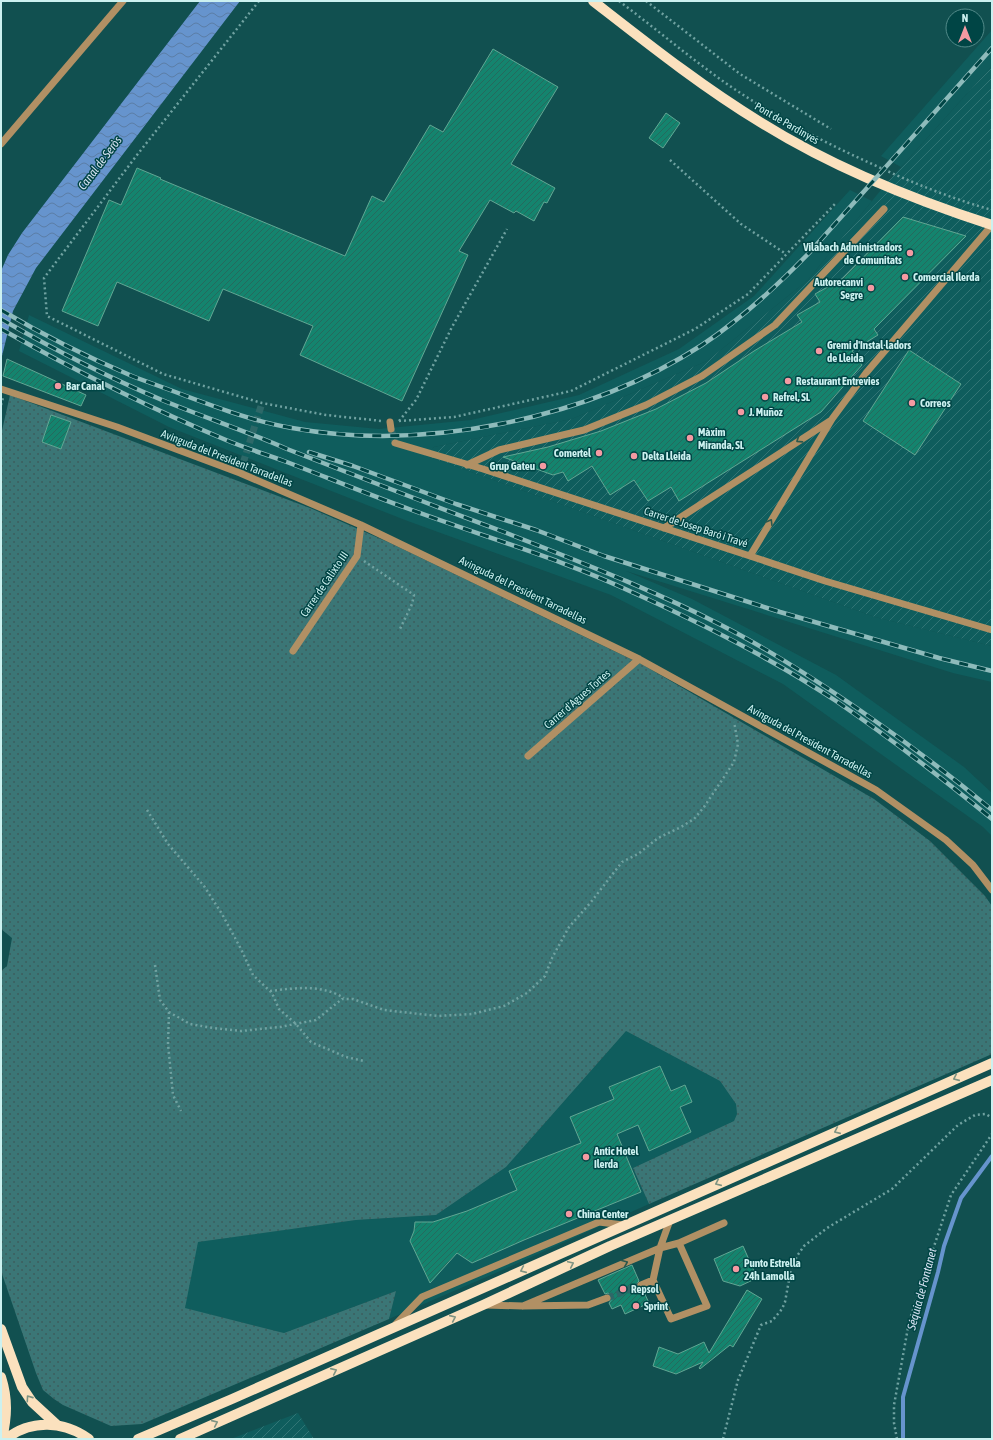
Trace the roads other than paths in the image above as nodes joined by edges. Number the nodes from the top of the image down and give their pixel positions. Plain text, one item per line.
1 (122, 1) edge
2 (593, 1) edge
3 (1, 144) edge
4 (884, 209) dead end
5 (992, 225) edge
6 (1, 389) edge
7 (832, 419) junction
8 (395, 443) dead end
9 (467, 465) junction
10 (361, 525) junction
11 (664, 528) junction
12 (750, 556) junction
13 (992, 630) edge
14 (293, 651) dead end
15 (639, 659) junction
16 (528, 756) dead end
17 (992, 890) edge
18 (992, 1063) edge
19 (992, 1080) edge
20 (670, 1220) junction
21 (724, 1223) dead end
22 (623, 1225) junction
23 (679, 1243) junction
24 (660, 1248) junction
25 (653, 1280) junction
26 (641, 1285) tunnel mouth
27 (607, 1298) tunnel mouth
28 (483, 1305) junction
29 (523, 1306) junction
30 (393, 1328) junction
31 (1, 1329) edge
32 (1, 1378) edge
33 (57, 1425) junction
34 (2, 1439) edge
35 (6, 1439) edge
36 (89, 1439) edge
37 (138, 1439) edge
38 (180, 1439) edge

1 - 3 street
2 - 5 main road, Pont de Pardinyes
4 - 9 street
5 - 7 street
6 - 10 street, Avinguda del President Tarradellas
7 -> 11 street
12 -> 7 street
8 - 9 street, Carrer de Josep Baró i Travé
9 - 11 street, Carrer de Josep Baró i Travé
10 - 14 street, Carrer de Calixto III
10 - 15 street, Avinguda del President Tarradellas
11 - 12 street, Carrer de Josep Baró i Travé
12 - 13 street, Carrer de Josep Baró i Travé
15 - 16 street, Carrer d'Agues Tortes
15 - 17 street, Avinguda del President Tarradellas
18 -> 22 main road
19 - 20 main road
20 - 24 street
28 -> 20 main road
21 - 23 street
22 -> 30 main road
22 - 30 street
23 - 24 street
23 - 25 street
24 - 25 street
29 -> 24 street
25 - 26 street
27 - 29 street
28 - 29 street
38 -> 28 main road
30 - 37 main road
33 -> 31 main road
32 - 34 main road
33 - 35 main road
33 - 36 main road

